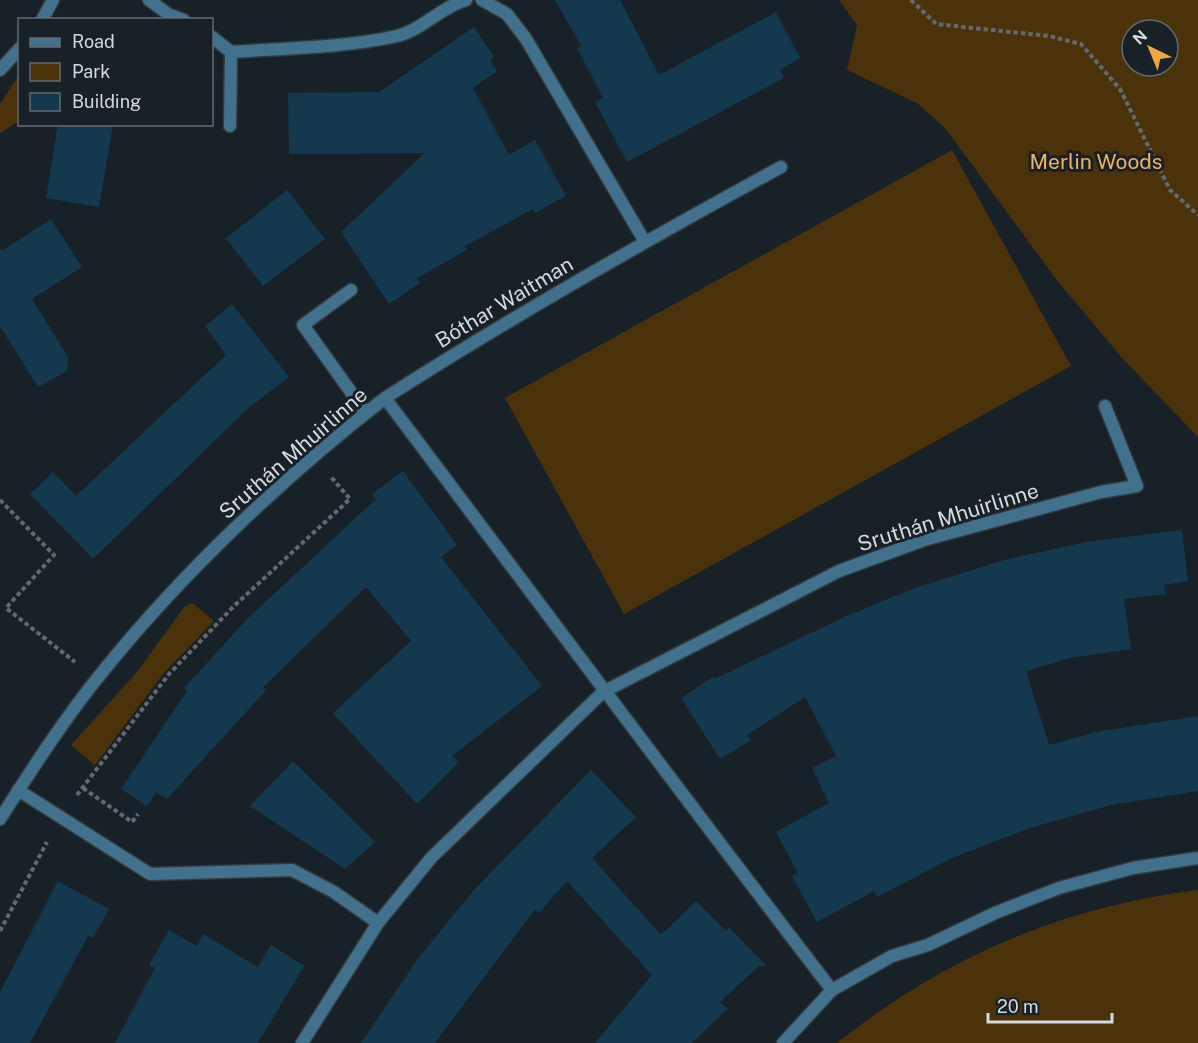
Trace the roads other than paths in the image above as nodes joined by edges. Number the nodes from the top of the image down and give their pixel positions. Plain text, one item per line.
1 (53, 0) edge
2 (149, 0) edge
3 (466, 0) edge
4 (482, 0) edge
5 (43, 18) edge
6 (179, 18) edge
7 (213, 38) edge
8 (18, 50) edge
9 (231, 52) junction
10 (0, 70) edge
11 (230, 126) dead end
12 (781, 167) dead end
13 (645, 242) junction
14 (351, 290) dead end
15 (385, 398) junction
16 (1104, 406) dead end
17 (366, 413) junction
18 (603, 692) junction
19 (18, 790) junction
20 (0, 819) edge
21 (1198, 858) edge
22 (378, 923) junction
23 (832, 990) junction
24 (302, 1043) edge
25 (783, 1043) edge

1 - 5 street
2 - 6 street
3 - 9 street
4 - 13 street
7 - 9 street
8 - 10 street
9 - 11 street
12 - 13 street, Bóthar Waitman
13 - 15 street, Bóthar Waitman
14 - 17 street
15 - 17 street, Sruthán Mhuirlinne
15 - 18 street, Sruthán Mhuirlinne
16 - 18 street, Sruthán Mhuirlinne
17 - 19 street, Sruthán Mhuirlinne
18 - 22 street, Sruthán Mhuirlinne
18 - 23 street, Sruthán Mhuirlinne
19 - 20 street, Sruthán Mhuirlinne
19 - 22 street
21 - 23 street
22 - 24 street, Sruthán Mhuirlinne
23 - 25 street

